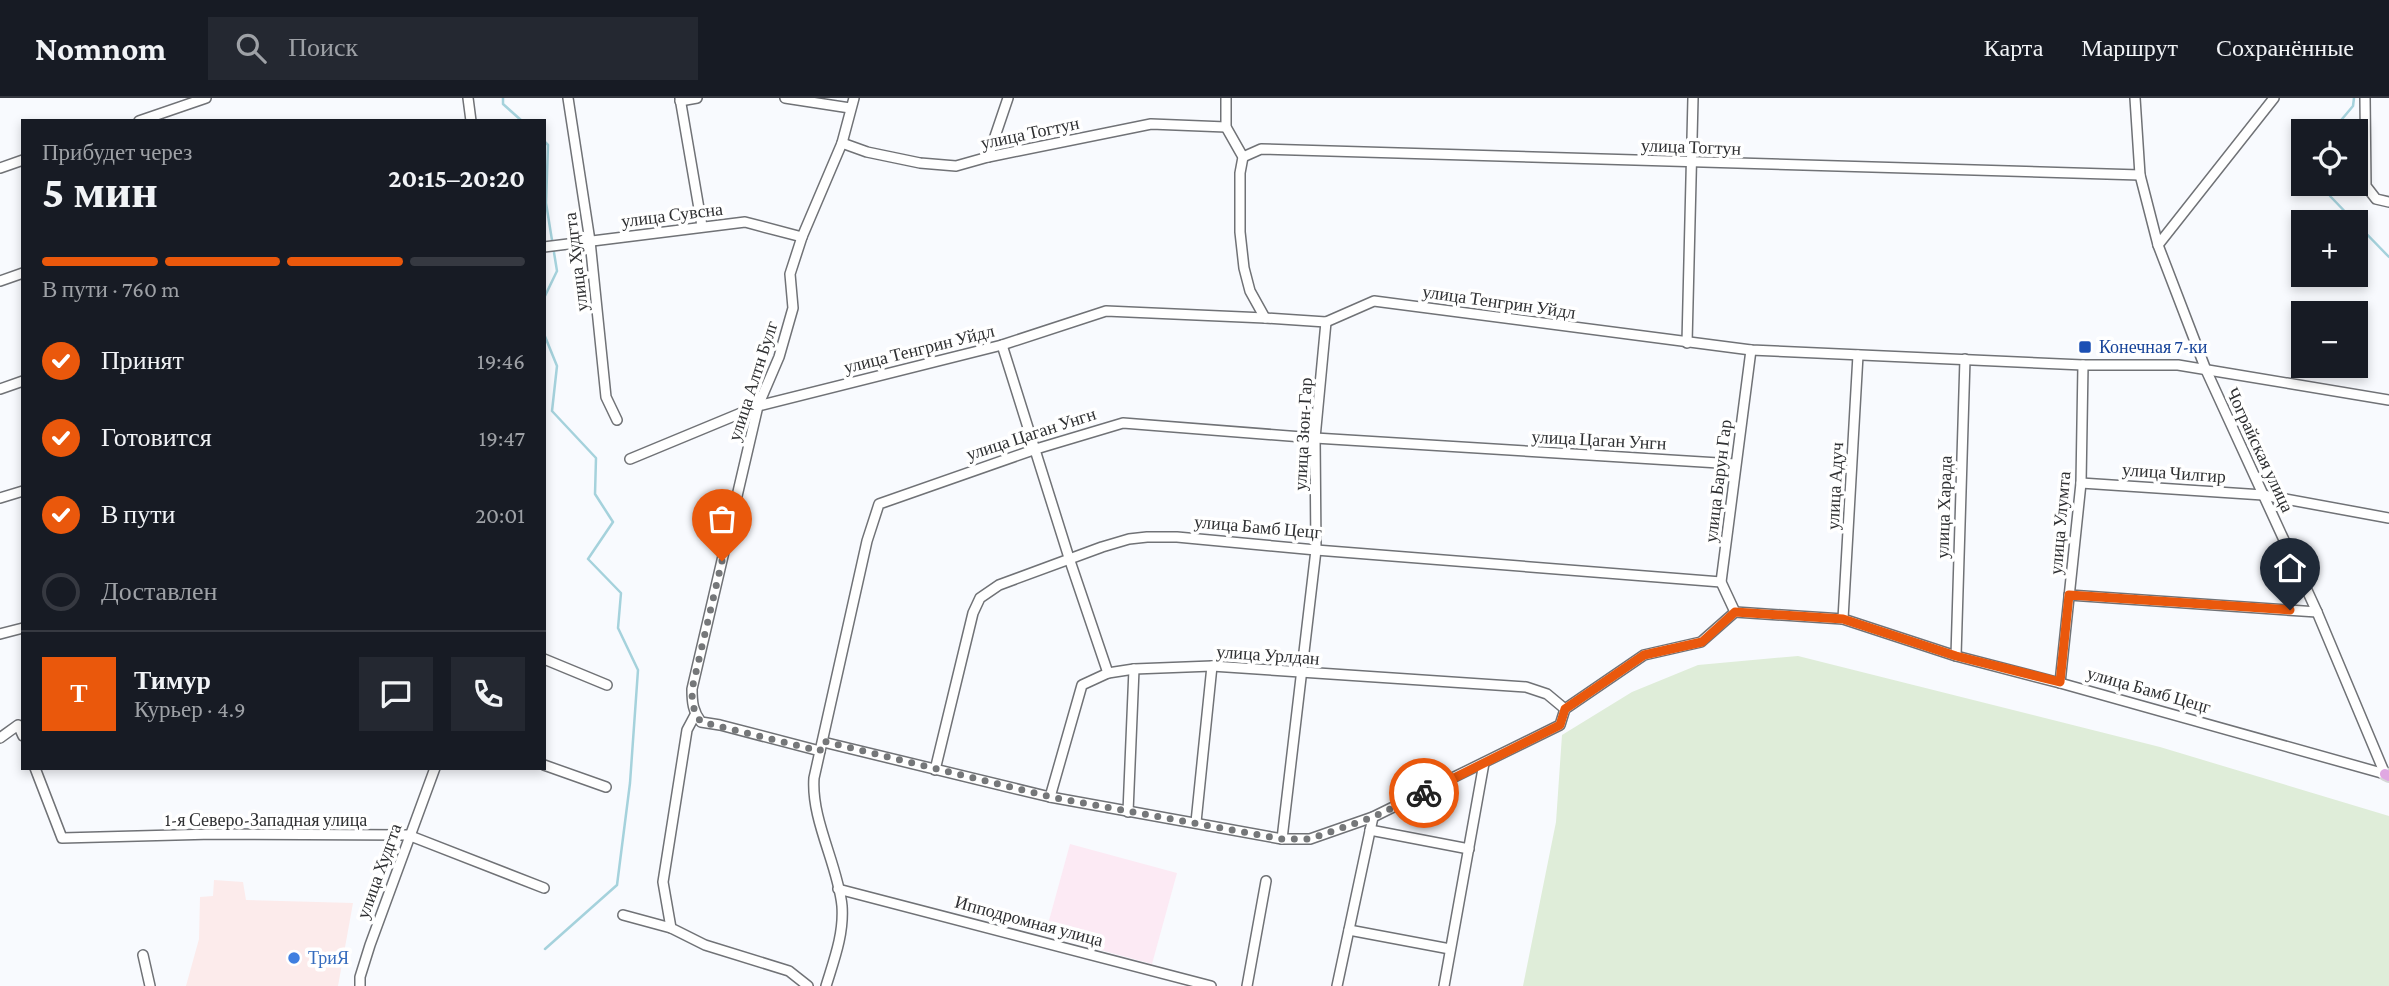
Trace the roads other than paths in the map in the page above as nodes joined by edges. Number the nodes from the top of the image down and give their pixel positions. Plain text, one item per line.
1 (206, 98) edge
2 (468, 98) edge
3 (568, 98) edge
4 (697, 98) edge
5 (785, 98) edge
6 (1008, 98) edge
7 (1226, 98) edge
8 (1693, 98) edge
9 (2136, 98) edge
10 (2274, 98) edge
11 (2365, 98) edge
12 (680, 99) edge
13 (852, 103) edge
14 (145, 119) edge
15 (470, 119) edge
16 (1226, 127) junction
17 (842, 143) junction
18 (988, 157) junction
19 (1243, 157) junction
20 (21, 161) edge
21 (1692, 163) junction
22 (0, 168) edge
23 (2140, 175) junction
24 (2389, 202) edge
25 (702, 226) junction
26 (802, 237) junction
27 (590, 241) junction
28 (2158, 246) junction
29 (546, 247) edge
30 (21, 274) edge
31 (0, 281) edge
32 (1265, 318) junction
33 (1326, 322) junction
34 (1687, 343) junction
35 (1002, 345) junction
36 (1751, 350) junction
37 (1858, 355) junction
38 (1965, 359) junction
39 (2083, 365) junction
40 (2206, 370) junction
41 (21, 382) edge
42 (0, 389) edge
43 (2389, 400) edge
44 (758, 406) junction
45 (617, 420) dead end
46 (1315, 438) junction
47 (1036, 449) junction
48 (630, 459) dead end
49 (1735, 464) junction
50 (2081, 484) junction
51 (21, 492) edge
52 (2263, 495) junction
53 (0, 498) edge
54 (2389, 518) edge
55 (1316, 551) junction
56 (1070, 561) junction
57 (1721, 582) junction
58 (2069, 595) junction
59 (1735, 612) junction
60 (2317, 612) junction
61 (1843, 619) junction
62 (21, 629) edge
63 (0, 634) edge
64 (1956, 656) junction
65 (546, 660) edge
66 (1212, 666) junction
67 (1134, 669) junction
68 (1108, 673) junction
69 (1303, 673) junction
70 (2060, 682) junction
71 (607, 685) dead end
72 (1565, 709) junction
73 (695, 715) junction
74 (21, 725) edge
75 (0, 738) edge
76 (822, 746) junction
77 (1484, 764) junction
78 (546, 766) edge
79 (36, 770) edge
80 (434, 770) edge
81 (935, 770) junction
82 (2387, 775) edge
83 (606, 787) dead end
84 (1051, 797) junction
85 (1128, 812) junction
86 (1373, 817) junction
87 (1196, 822) junction
88 (1370, 830) junction
89 (408, 835) junction
90 (1282, 839) junction
91 (1469, 849) junction
92 (1266, 881) dead end
93 (544, 888) dead end
94 (838, 889) junction
95 (623, 915) dead end
96 (671, 928) junction
97 (1349, 930) junction
98 (1450, 950) junction
99 (143, 955) dead end
100 (150, 986) edge
101 (360, 986) edge
102 (808, 986) edge
103 (826, 986) edge
104 (1211, 986) edge
105 (1247, 986) edge
106 (1337, 986) edge
107 (1444, 986) edge

1 - 14 street
2 - 15 street
3 - 27 street, улица Худгта
4 - 12 street
5 - 13 street
6 - 18 street
7 - 16 street
8 - 21 street
9 - 23 street, Чограйская улица
10 - 28 street
11 - 24 street
12 - 25 street
13 - 17 street, улица Алтн Булг
16 - 18 street, улица Тогтун
16 - 19 street
17 - 18 street, улица Тогтун
17 - 26 street, улица Алтн Булг
19 - 21 street, улица Тогтун
19 - 32 street
20 - 22 street
21 - 23 street, улица Тогтун
21 - 34 street
23 - 28 street, Чограйская улица
25 - 26 street, улица Сувсна
25 - 27 street, улица Сувсна
26 - 44 street, улица Алтн Булг
27 - 29 street, улица Сувсна
27 - 45 street, улица Худгта
28 - 40 street, Чограйская улица
30 - 31 street
32 - 33 street, улица Тенгрин Уйдл
32 - 35 street, улица Тенгрин Уйдл
33 - 34 street, улица Тенгрин Уйдл
33 - 46 street, улица Зюн-Гар
34 - 36 street, улица Тенгрин Уйдл
35 - 44 street, улица Тенгрин Уйдл
35 - 47 street
36 - 37 street, улица Тенгрин Уйдл
36 - 49 street, улица Барун Гар
37 - 38 street, улица Тенгрин Уйдл
37 - 61 street, улица Адуч
38 - 39 street, улица Тенгрин Уйдл
38 - 64 street, улица Харада
39 - 40 street, улица Тенгрин Уйдл
39 - 50 street, улица Улумта
40 - 43 street, улица Тенгрин Уйдл
40 - 52 street, Чограйская улица
41 - 42 street
44 - 48 street, улица Тенгрин Уйдл
44 - 73 street, улица Алтн Булг
46 - 47 street, улица Цаган Унгн
46 - 49 street, улица Цаган Унгн
46 - 55 street, улица Зюн-Гар
47 - 56 street
47 - 76 street, улица Цаган Унгн
49 - 57 street, улица Барун Гар
50 - 52 street, улица Чилгир
50 - 58 street, улица Улумта
51 - 53 street
52 - 54 street, улица Чилгир
52 - 60 street, Чограйская улица
55 - 56 street, улица Бамб Цецг
55 - 57 street, улица Бамб Цецг
55 - 69 street, улица Зюн-Гар
56 - 68 street
56 - 81 street, улица Бамб Цецг
57 - 59 street
58 - 60 street
58 - 70 street, улица Улумта
59 - 61 street, улица Бамб Цецг
59 - 72 street
60 - 82 street, Чограйская улица
61 - 64 street, улица Бамб Цецг
62 - 63 street
64 - 70 street, улица Бамб Цецг
65 - 71 street
66 - 67 street, улица Урлдан
66 - 69 street, улица Урлдан
66 - 87 street
67 - 68 street, улица Урлдан
67 - 85 street
68 - 84 street, улица Урлдан
69 - 72 street, улица Урлдан
69 - 90 street, улица Зюн-Гар
70 - 82 street, улица Бамб Цецг
72 - 77 street
73 - 76 street
73 - 96 street, улица Алтн Булг
74 - 75 street
76 - 81 street
76 - 94 street, улица Цаган Унгн
77 - 86 street
77 - 91 street
78 - 83 street
79 - 89 street, 1-я Северо-Западная улица
80 - 89 street, улица Худгта
81 - 84 street
84 - 85 street
85 - 87 street
86 - 88 street
86 - 90 street
87 - 90 street
88 - 91 street
88 - 97 street
89 - 93 street, 1-я Северо-Западная улица
89 - 101 street, улица Худгта
91 - 98 street
92 - 105 street
94 - 103 street, улица Цаган Унгн
94 - 104 street, Ипподромная улица
95 - 96 street
96 - 102 street
97 - 98 street
97 - 106 street
98 - 107 street
99 - 100 street

